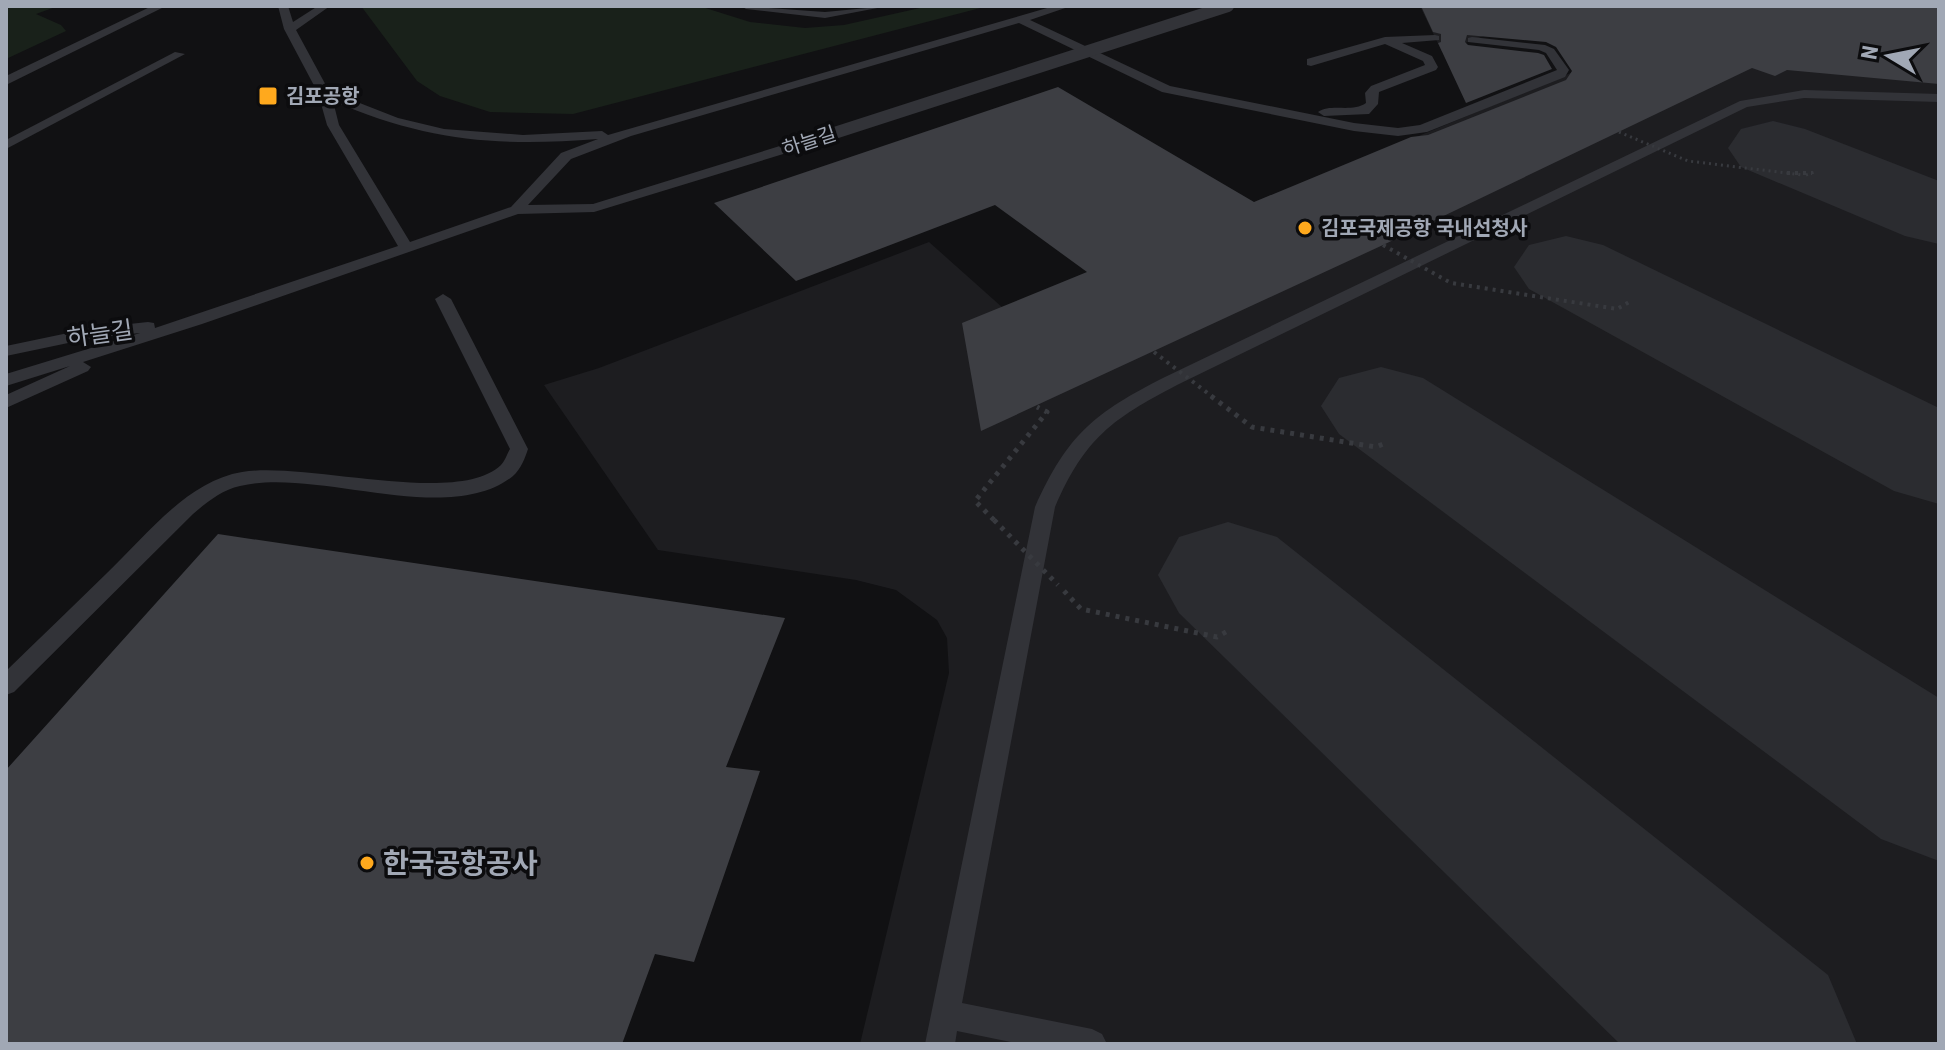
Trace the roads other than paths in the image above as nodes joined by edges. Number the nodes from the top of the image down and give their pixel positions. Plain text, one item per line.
1 (161, 6) edge
2 (283, 6) edge
3 (325, 6) edge
4 (746, 6) edge
5 (883, 6) edge
6 (1066, 6) edge
7 (1228, 6) edge
8 (1020, 19) junction
9 (290, 29) junction
10 (1435, 38) dead end
11 (1385, 40) junction
12 (1472, 40) dead end
13 (179, 54) dead end
14 (1311, 62) dead end
15 (6, 81) edge
16 (324, 93) junction
17 (1939, 98) edge
18 (1260, 108) junction
19 (626, 133) junction
20 (6, 145) edge
21 (516, 210) junction
22 (406, 247) junction
23 (443, 299) dead end
24 (196, 321) junction
25 (144, 338) junction
26 (6, 351) edge
27 (6, 380) edge
28 (6, 402) edge
29 (10, 675) edge
30 (945, 1014) junction
31 (940, 1044) edge
32 (1092, 1044) edge

1 - 15 lane
2 - 9 lane
3 - 9 lane
4 - 5 lane
6 - 8 lane
7 - 21 lane, 하늘길, bridge
8 - 18 lane
8 - 19 lane
9 - 16 lane
10 - 11 lane
11 - 14 lane
11 - 18 lane
12 - 18 lane
13 - 20 lane
16 - 19 lane
16 - 22 lane
17 - 30 lane
19 - 21 lane
21 - 22 lane
22 - 24 lane
23 - 29 lane
24 - 25 lane
24 - 26 lane, 하늘길
25 - 27 lane
25 - 28 lane
30 - 31 lane
30 - 32 lane

